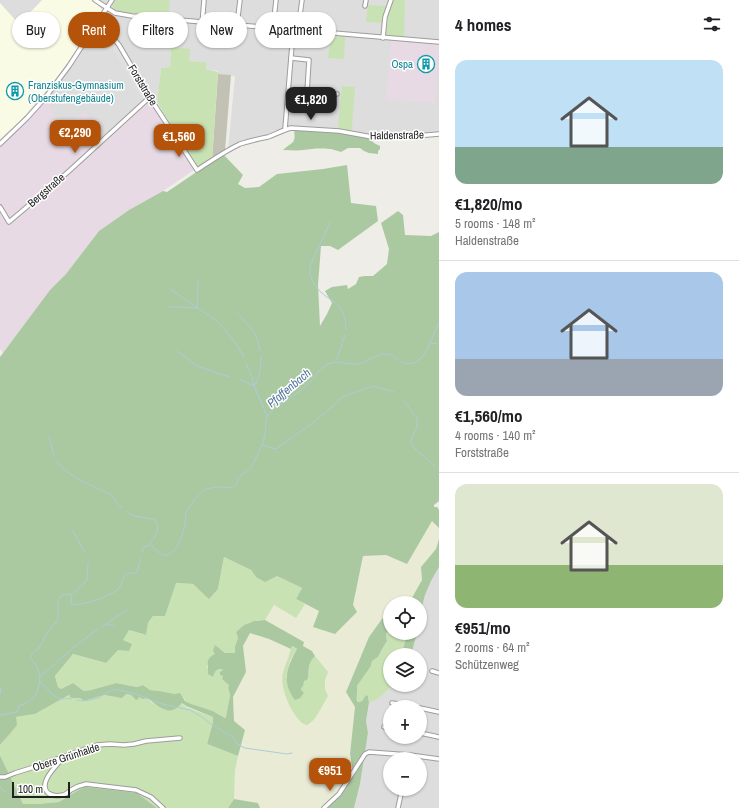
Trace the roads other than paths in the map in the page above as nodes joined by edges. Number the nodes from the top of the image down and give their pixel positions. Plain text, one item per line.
1 (95, 0) edge
2 (112, 0) edge
3 (204, 0) edge
4 (240, 0) edge
5 (276, 0) edge
6 (302, 0) edge
7 (366, 0) edge
8 (391, 0) edge
9 (365, 6) dead end
10 (107, 8) junction
11 (104, 12) edge
12 (203, 12) edge
13 (239, 12) edge
14 (275, 12) edge
15 (300, 12) edge
16 (196, 21) edge
17 (336, 34) edge
18 (383, 38) junction
19 (439, 42) edge
20 (120, 47) edge
21 (81, 48) edge
22 (292, 48) edge
23 (291, 58) junction
24 (337, 94) dead end
25 (150, 98) junction
26 (285, 129) junction
27 (439, 134) edge
28 (0, 144) edge
29 (197, 170) joint
30 (0, 208) edge
31 (432, 671) dead end
32 (439, 672) edge
33 (427, 709) edge
34 (439, 712) edge
35 (427, 734) edge
36 (439, 737) edge
37 (180, 738) dead end
38 (383, 754) edge
39 (65, 756) junction
40 (427, 758) edge
41 (439, 759) edge
42 (0, 777) edge
43 (401, 796) edge
44 (163, 808) edge
45 (324, 808) edge
46 (398, 808) edge

1 - 10 street
2 - 10 street
3 - 12 street
4 - 13 street
5 - 14 street
6 - 15 street
7 - 9 street
8 - 18 street
10 - 11 street
10 - 16 street
17 - 18 street
18 - 19 street
20 - 25 street, Forststraße
21 - 28 street
22 - 23 street
23 - 24 street
23 - 26 street
25 - 29 street, Forststraße
25 - 30 street, Bergstraße
26 - 27 street, Haldenstraße
26 - 29 street, Haldenstraße
31 - 32 street
33 - 34 street
35 - 36 street
37 - 39 street, Obere Grünhalde
38 - 45 street
39 - 42 street, Obere Grünhalde
39 - 44 street
40 - 41 street
43 - 46 street

